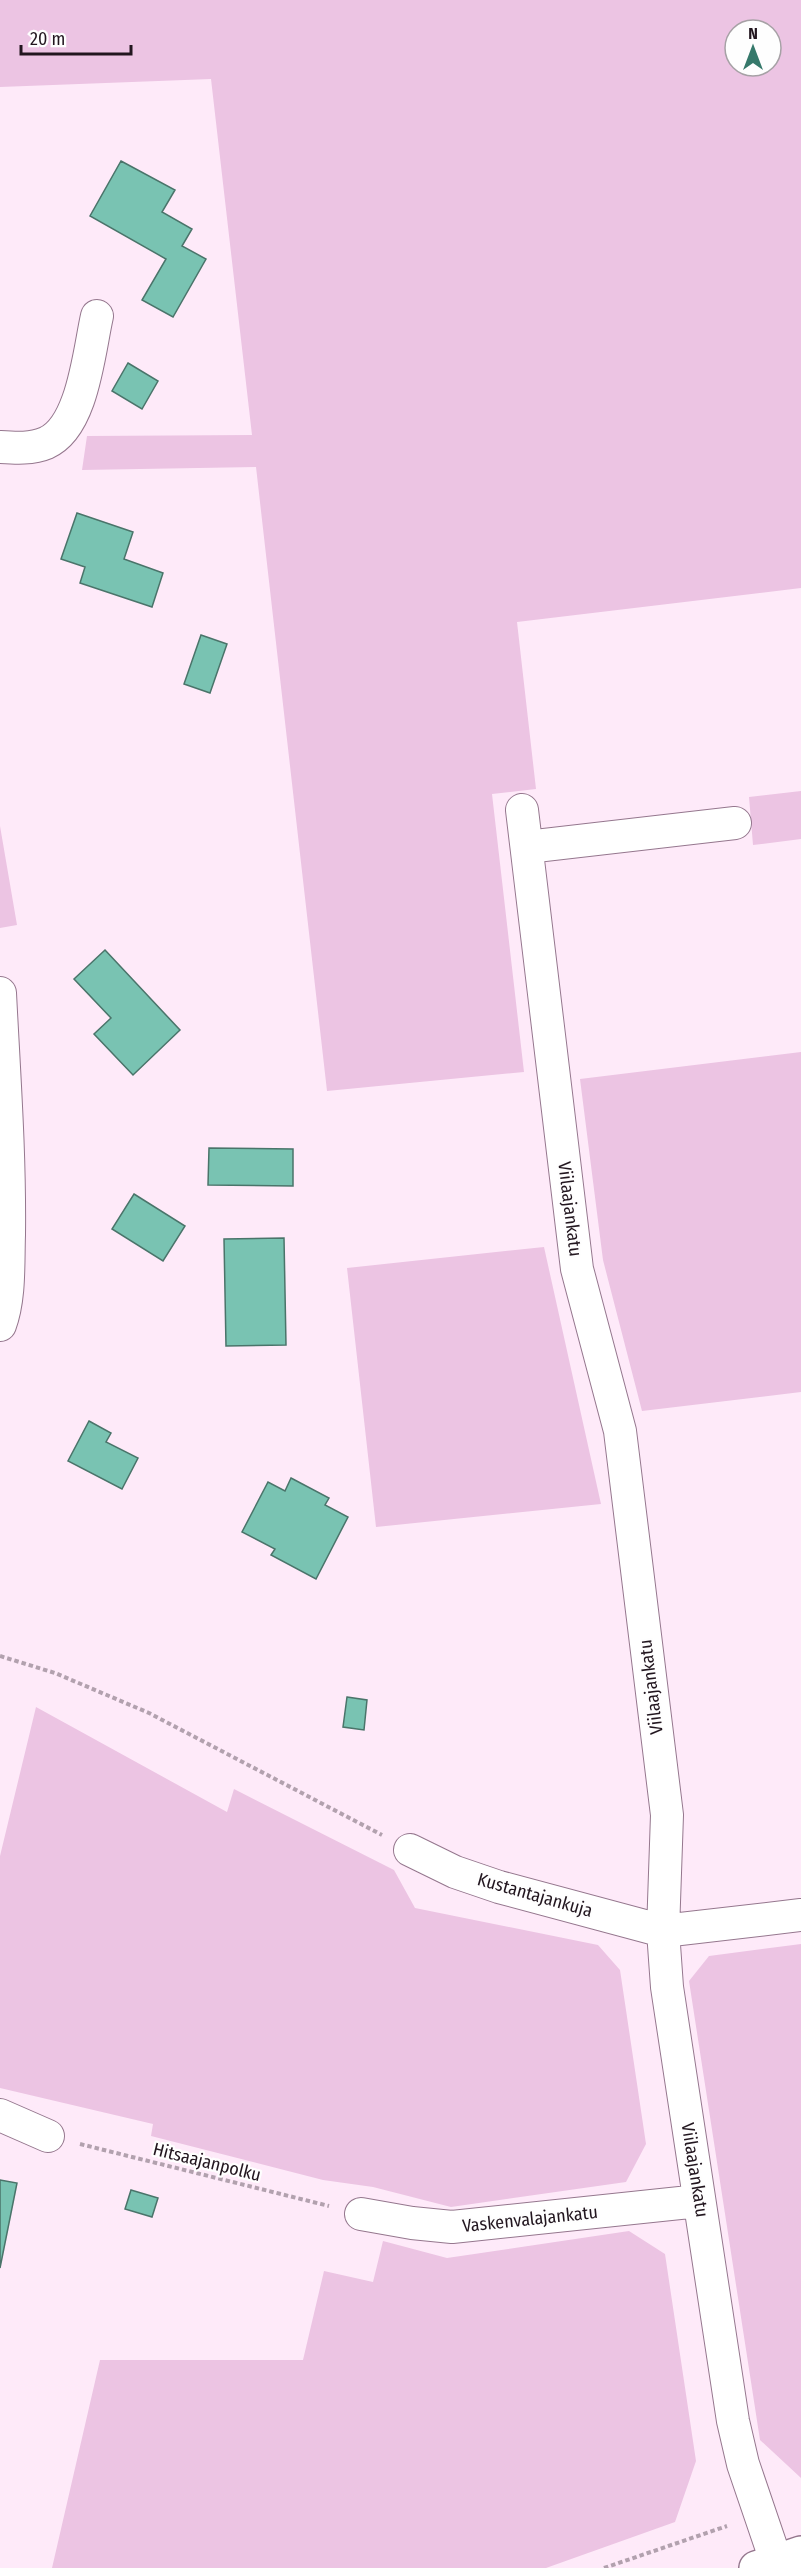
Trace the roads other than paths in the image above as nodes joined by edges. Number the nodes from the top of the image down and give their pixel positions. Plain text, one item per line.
1 (97, 316) dead end
2 (0, 447) edge
3 (522, 810) dead end
4 (735, 823) dead end
5 (527, 847) junction
6 (0, 993) edge
7 (0, 1325) edge
8 (410, 1850) road end
9 (801, 1915) edge
10 (663, 1931) junction
11 (0, 2115) edge
12 (48, 2136) road end
13 (699, 2201) junction
14 (361, 2214) road end
15 (778, 2561) edge

1 - 2 street
3 - 5 street, Viilaajankatu
4 - 5 street
5 - 10 street, Viilaajankatu
6 - 7 street
8 - 10 street, Kustantajankuja
9 - 10 street
10 - 13 street, Viilaajankatu
11 - 12 street
13 - 14 street, Vaskenvalajankatu
13 - 15 street, Viilaajankatu

